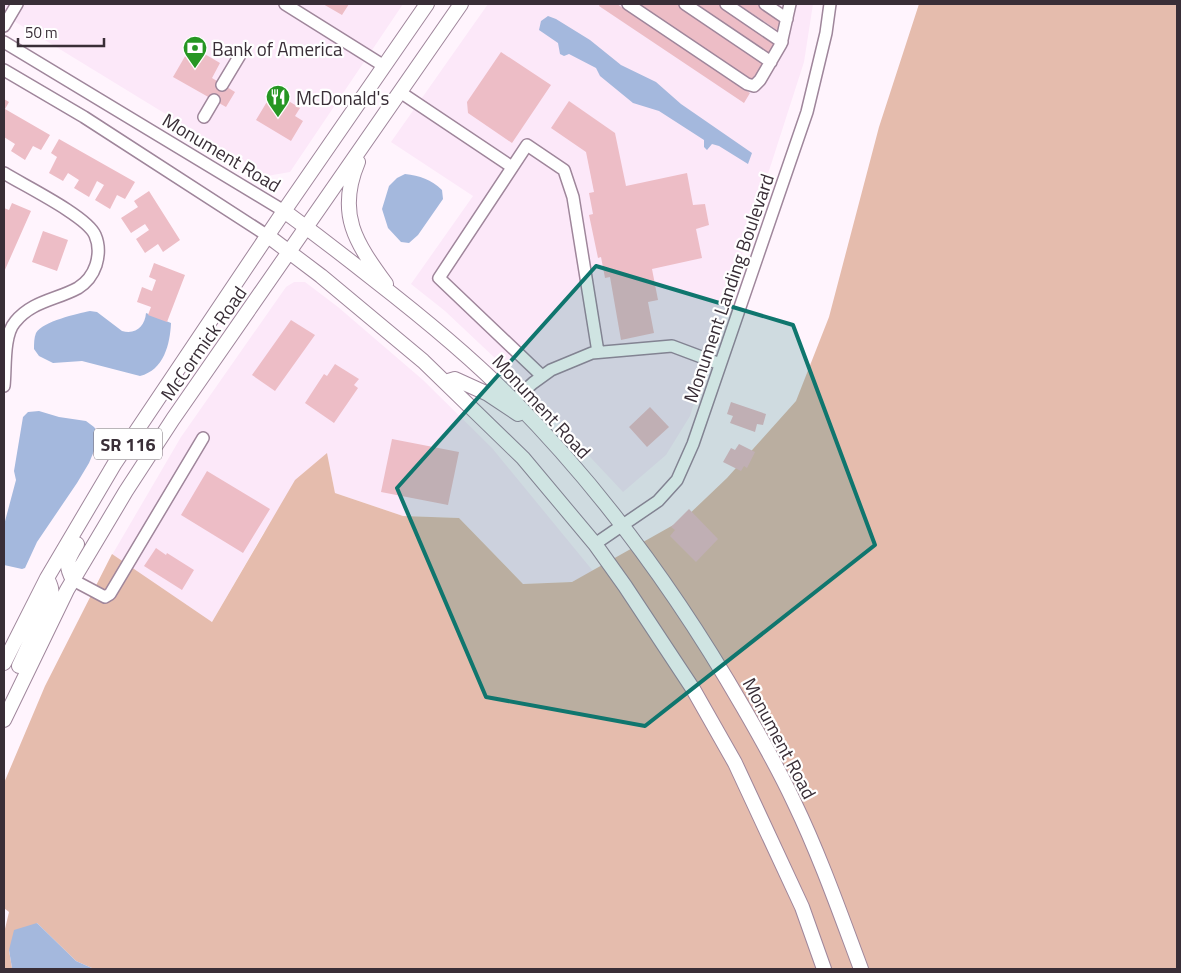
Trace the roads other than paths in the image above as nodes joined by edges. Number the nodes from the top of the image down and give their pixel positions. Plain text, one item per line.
1 (17, 4) edge
2 (286, 4) edge
3 (427, 4) edge
4 (461, 4) edge
5 (629, 4) edge
6 (685, 4) edge
7 (726, 4) edge
8 (765, 4) edge
9 (790, 4) edge
10 (830, 4) edge
11 (787, 19) junction
12 (4, 26) edge
13 (4, 42) edge
14 (782, 42) junction
15 (240, 55) dead end
16 (771, 62) junction
17 (384, 66) junction
18 (4, 70) edge
19 (222, 85) dead end
20 (400, 92) junction
21 (214, 100) dead end
22 (204, 117) dead end
23 (367, 140) junction
24 (512, 167) junction
25 (4, 173) edge
26 (284, 211) junction
27 (306, 227) junction
28 (268, 236) junction
29 (288, 252) junction
30 (397, 298) junction
31 (598, 352) junction
32 (720, 364) junction
33 (542, 376) junction
34 (445, 382) junction
35 (4, 386) edge
36 (514, 400) junction
37 (547, 435) junction
38 (203, 438) dead end
39 (121, 454) junction
40 (623, 525) junction
41 (595, 544) junction
42 (46, 578) junction
43 (73, 580) junction
44 (4, 663) edge
45 (5, 717) edge
46 (824, 969) edge
47 (861, 969) edge

1 - 12 street
2 - 17 street
3 - 17 main road, McCormick Road / SR 116
4 - 20 main road, McCormick Road / SR 116
5 - 16 street
6 - 16 street
7 - 14 street
8 - 11 street
9 - 11 street
10 - 32 street, Monument Landing Boulevard
11 - 14 street
13 - 26 street, Monument Road
14 - 16 street
15 - 19 street
17 - 26 main road, McCormick Road / SR 116
18 - 28 street
20 - 23 main road, McCormick Road / SR 116
20 - 24 street
21 - 22 street
23 - 27 main road, McCormick Road / SR 116
23 - 30 main road
24 - 31 street
24 - 33 street
25 - 35 street
26 - 27 main road, Monument Road
26 - 28 main road, McCormick Road / SR 116
27 - 29 main road, McCormick Road / SR 116
27 - 30 main road, Monument Road
28 - 29 main road
28 - 39 main road, McCormick Road / SR 116
29 - 34 main road
29 - 43 main road, McCormick Road / SR 116
30 - 36 main road, Monument Road
31 - 32 street
31 - 33 street
32 - 40 street, Monument Landing Boulevard
33 - 36 street
34 - 37 main road
34 - 41 main road
36 - 37 main road, Monument Road
37 - 40 main road, Monument Road
38 - 43 street
39 - 42 main road, McCormick Road / SR 116
39 - 43 main road
40 - 41 street, Monument Landing Boulevard
40 - 47 main road, Monument Road
41 - 46 main road
42 - 44 main road, McCormick Road / SR 116
42 - 45 main road
43 - 45 main road, McCormick Road / SR 116

